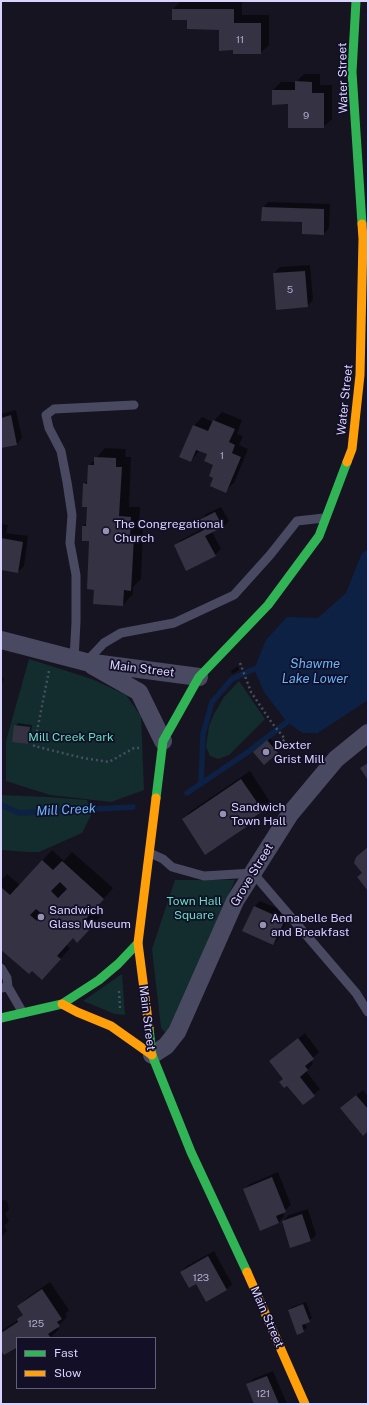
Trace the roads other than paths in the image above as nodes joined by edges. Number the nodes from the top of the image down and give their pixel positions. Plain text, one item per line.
1 (356, 1) edge
2 (134, 405) dead end
3 (326, 518) junction
4 (1, 640) edge
5 (80, 661) junction
6 (199, 676) junction
7 (368, 733) edge
8 (162, 745) junction
9 (149, 852) junction
10 (253, 873) junction
11 (138, 943) junction
12 (1, 968) edge
13 (5, 987) edge
14 (62, 1004) junction
15 (368, 1012) edge
16 (22, 1013) junction
17 (1, 1018) edge
18 (152, 1055) junction
19 (305, 1404) edge

1 - 3 main road, Water Street
2 - 5 lane
3 - 5 lane
3 - 6 main road, Water Street
4 - 5 street, Main Street
5 - 6 street, Main Street
5 - 8 street, Main Street
6 - 8 main road, Water Street
7 - 10 street, Grove Street
8 - 9 main road, Main Street
9 - 10 lane
9 - 11 main road, Main Street
10 - 15 lane
10 - 18 street, Grove Street
11 - 14 main road
11 - 18 main road, Main Street
12 - 13 lane
13 - 16 lane
14 - 16 main road
14 - 18 main road
16 - 17 main road
18 - 19 main road, Main Street

